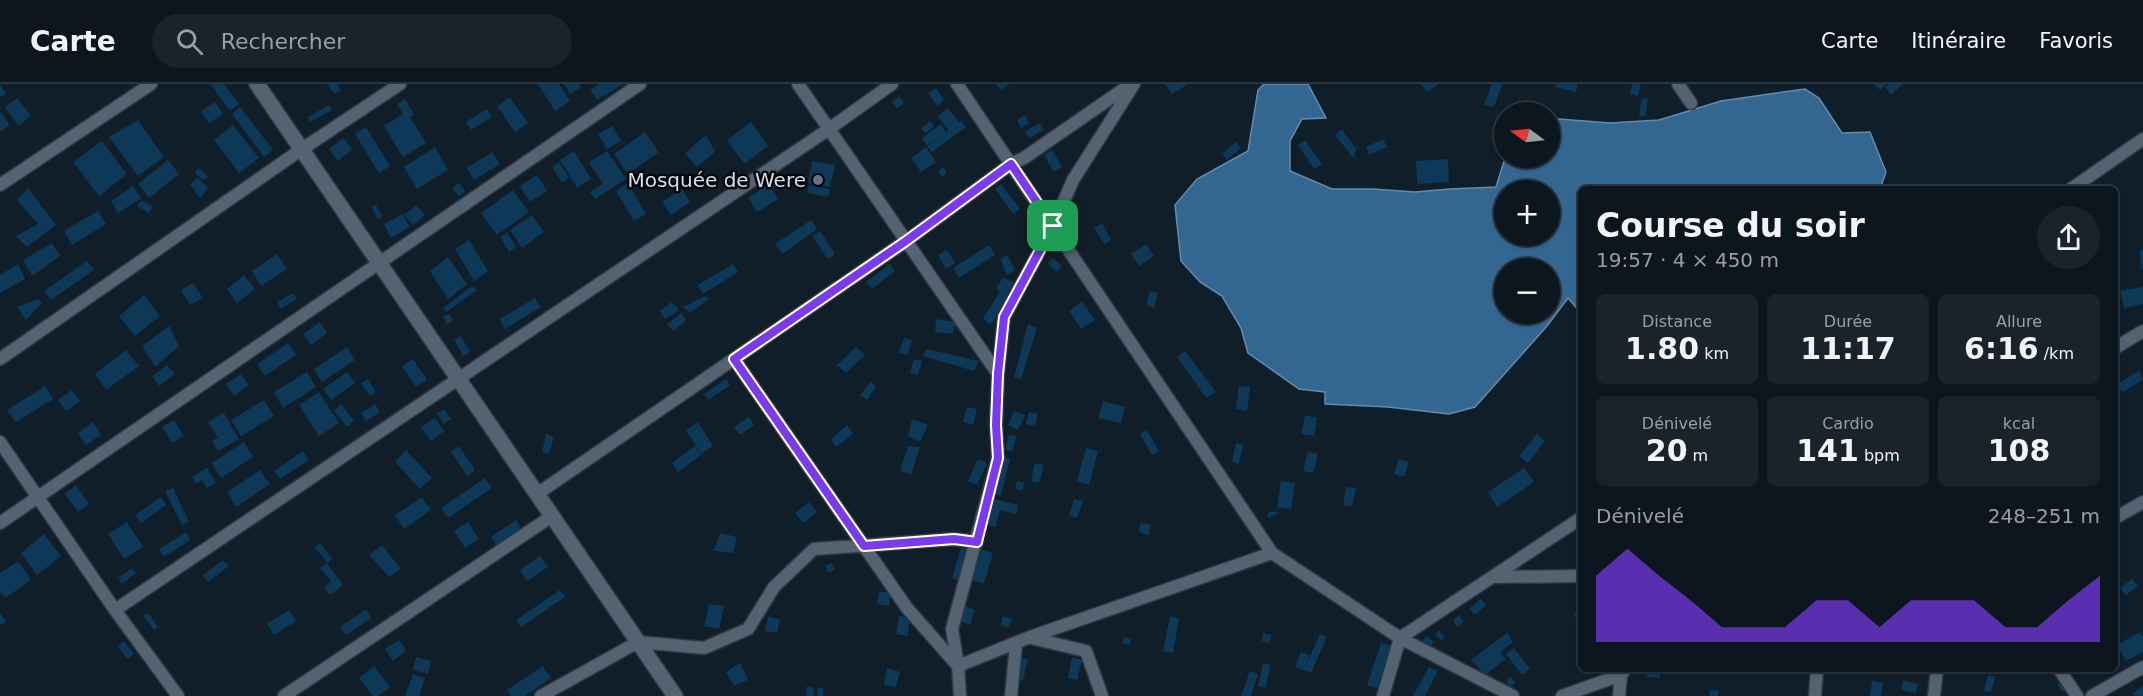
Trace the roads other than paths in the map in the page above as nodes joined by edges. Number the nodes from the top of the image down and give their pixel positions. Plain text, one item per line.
1 (151, 84) edge
2 (257, 84) edge
3 (400, 84) edge
4 (640, 84) edge
5 (798, 84) edge
6 (892, 84) edge
7 (957, 84) edge
8 (1132, 84) edge
9 (1678, 84) edge
10 (1690, 103) dead end
11 (829, 129) junction
12 (2143, 138) edge
13 (302, 149) junction
14 (1011, 164) junction
15 (0, 185) edge
16 (2075, 186) edge
17 (1053, 226) junction
18 (906, 241) junction
19 (380, 263) junction
20 (2143, 331) edge
21 (2118, 346) edge
22 (0, 359) edge
23 (734, 359) junction
24 (998, 374) junction
25 (458, 379) junction
26 (0, 442) edge
27 (537, 494) junction
28 (38, 497) junction
29 (2143, 502) edge
30 (552, 516) junction
31 (2118, 516) edge
32 (1578, 520) edge
33 (0, 523) edge
34 (977, 542) junction
35 (864, 546) junction
36 (1272, 553) junction
37 (1578, 576) edge
38 (1492, 577) junction
39 (116, 610) junction
40 (1030, 638) junction
41 (1400, 638) junction
42 (638, 642) junction
43 (1016, 644) junction
44 (958, 666) junction
45 (2143, 667) edge
46 (1623, 672) edge
47 (1817, 672) edge
48 (1937, 672) edge
49 (2061, 672) edge
50 (178, 696) edge
51 (284, 696) edge
52 (542, 696) edge
53 (675, 696) edge
54 (960, 696) edge
55 (1011, 696) edge
56 (1102, 696) edge
57 (1383, 696) edge
58 (1513, 696) edge
59 (1562, 696) edge
60 (1619, 696) edge
61 (1815, 696) edge
62 (1934, 696) edge
63 (2077, 696) edge
64 (2092, 696) edge

1 - 15 street
2 - 13 street
3 - 13 street
4 - 19 street
5 - 11 street
6 - 11 street
7 - 14 street
8 - 14 street
8 - 17 street
9 - 10 street
11 - 18 street
11 - 25 street
12 - 16 street
13 - 19 street
13 - 22 street
14 - 17 street
14 - 18 street
17 - 24 street
17 - 36 street
18 - 23 street
18 - 24 street
19 - 25 street
19 - 28 street
20 - 21 street
23 - 27 street
23 - 35 street
24 - 34 street
25 - 27 street
25 - 39 street
26 - 28 street
27 - 30 street
28 - 33 street
28 - 39 street
29 - 31 street
30 - 42 street
30 - 51 street
32 - 38 street
34 - 35 street
34 - 44 street
35 - 42 street
35 - 44 street
36 - 40 street
36 - 41 street
37 - 38 street
38 - 41 street
39 - 50 street
40 - 43 street
40 - 56 street
41 - 57 street
41 - 58 street
42 - 52 street
42 - 53 street
43 - 44 street
43 - 55 street
44 - 54 street
45 - 64 street
46 - 59 street
46 - 60 street
47 - 61 street
48 - 62 street
49 - 63 street

